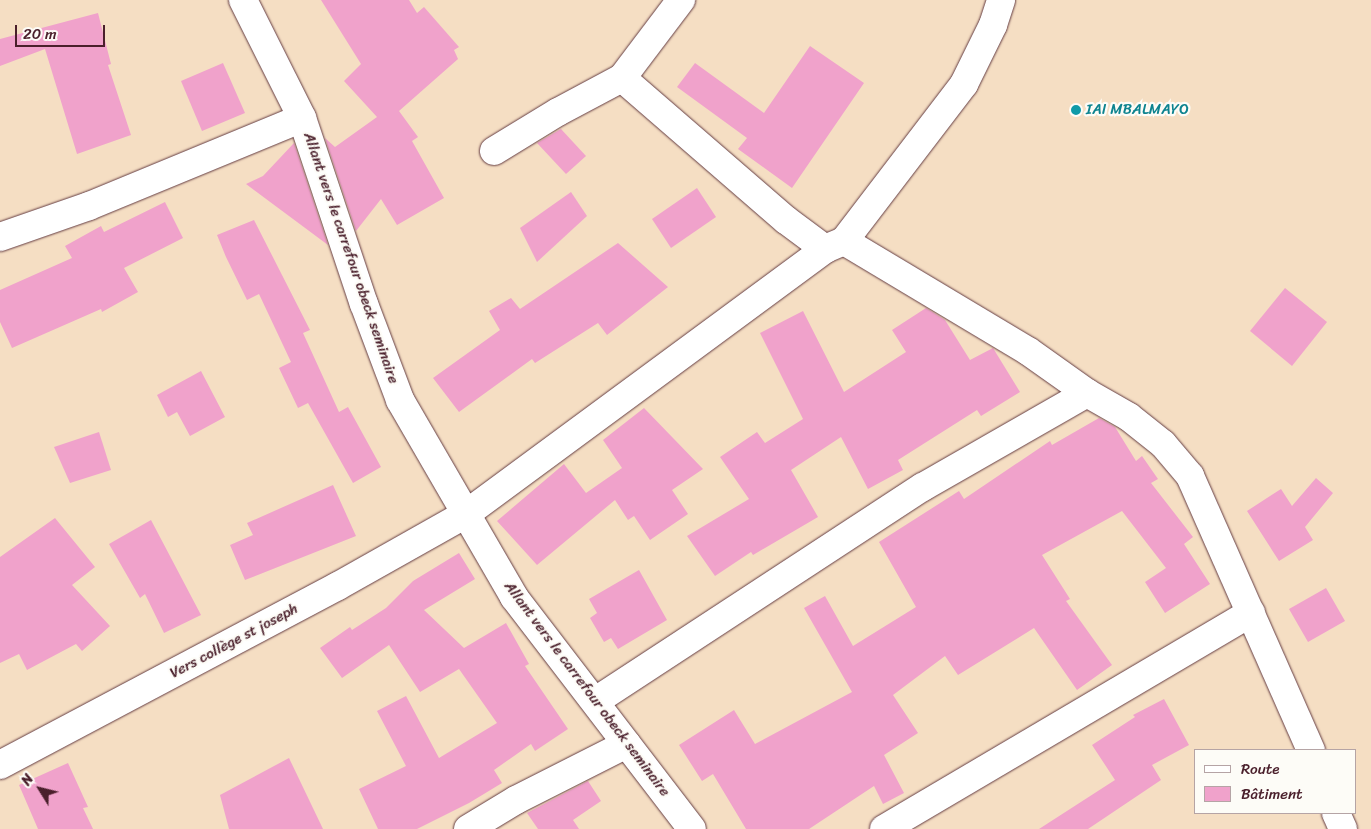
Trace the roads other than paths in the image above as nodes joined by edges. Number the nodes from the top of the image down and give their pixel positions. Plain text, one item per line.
1 (243, 0) edge
2 (680, 0) edge
3 (1001, 0) edge
4 (622, 78) junction
5 (302, 118) junction
6 (494, 151) dead end
7 (0, 236) edge
8 (835, 245) junction
9 (1087, 393) junction
10 (466, 514) junction
11 (1251, 613) junction
12 (596, 700) junction
13 (627, 744) junction
14 (1311, 749) edge
15 (0, 766) edge
16 (1336, 814) edge
17 (468, 829) edge
18 (692, 829) edge
19 (884, 829) edge
20 (1343, 829) edge

1 - 5 street, Allant vers le carrefour obeck seminaire
2 - 4 street
3 - 8 street, Vers collège st joseph
4 - 6 street
4 - 8 street
5 - 7 street
5 - 10 street, Allant vers le carrefour obeck seminaire
8 - 9 street
8 - 10 street, Vers collège st joseph
9 - 11 street
9 - 12 street
10 - 12 street, Allant vers le carrefour obeck seminaire
10 - 15 street, Vers collège st joseph
11 - 14 street
11 - 19 street
12 - 13 street, Allant vers le carrefour obeck seminaire
13 - 17 street
13 - 18 street, Allant vers le carrefour obeck seminaire
16 - 20 street

